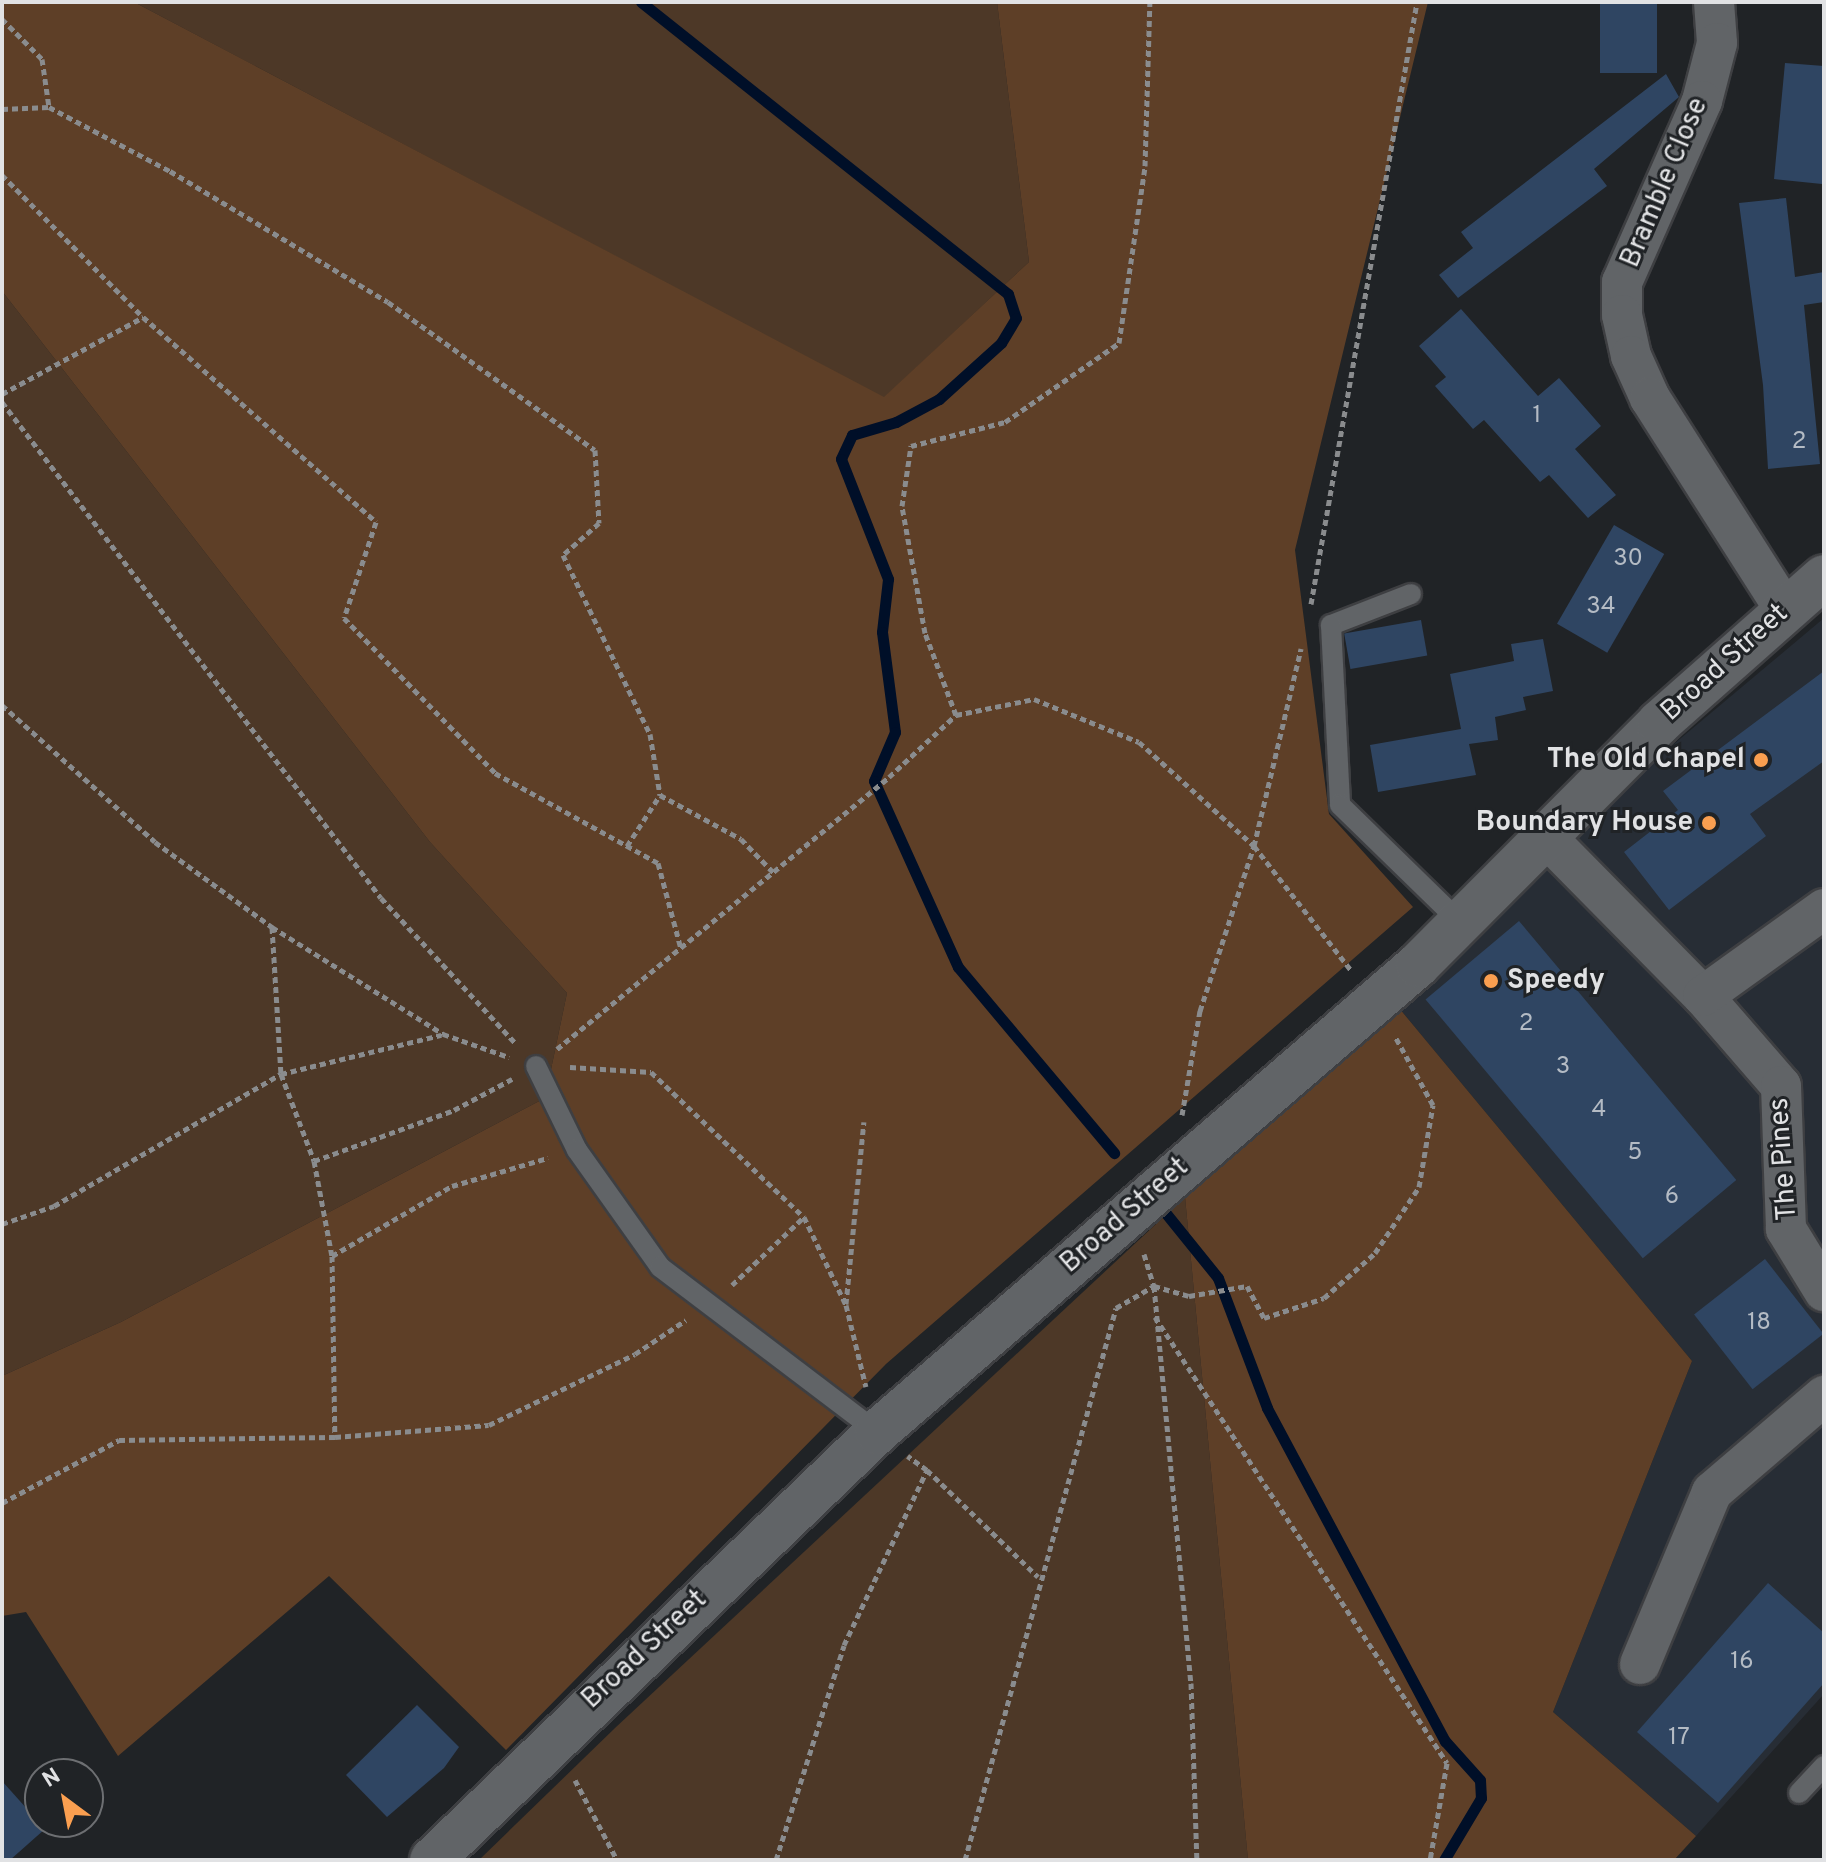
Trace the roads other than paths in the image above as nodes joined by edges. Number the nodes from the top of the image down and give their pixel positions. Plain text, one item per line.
1 (1714, 2) edge
2 (1824, 577) edge
3 (1411, 594) dead end
4 (1784, 608) junction
5 (1546, 837) junction
6 (1824, 909) edge
7 (1462, 924) junction
8 (1703, 996) junction
9 (536, 1066) road end
10 (1824, 1291) edge
11 (1824, 1396) edge
12 (877, 1432) junction
13 (1640, 1664) dead end
14 (1824, 1766) edge
15 (1799, 1793) dead end
16 (432, 1860) edge

1 - 4 street, Bramble Close
2 - 4 street, Broad Street
3 - 7 lane
4 - 5 street, Broad Street
5 - 7 street, Broad Street
5 - 8 street, The Pines
6 - 8 street
7 - 12 street, Broad Street
8 - 10 street, The Pines
9 - 12 lane
11 - 13 street
12 - 16 street, Broad Street
14 - 15 lane

